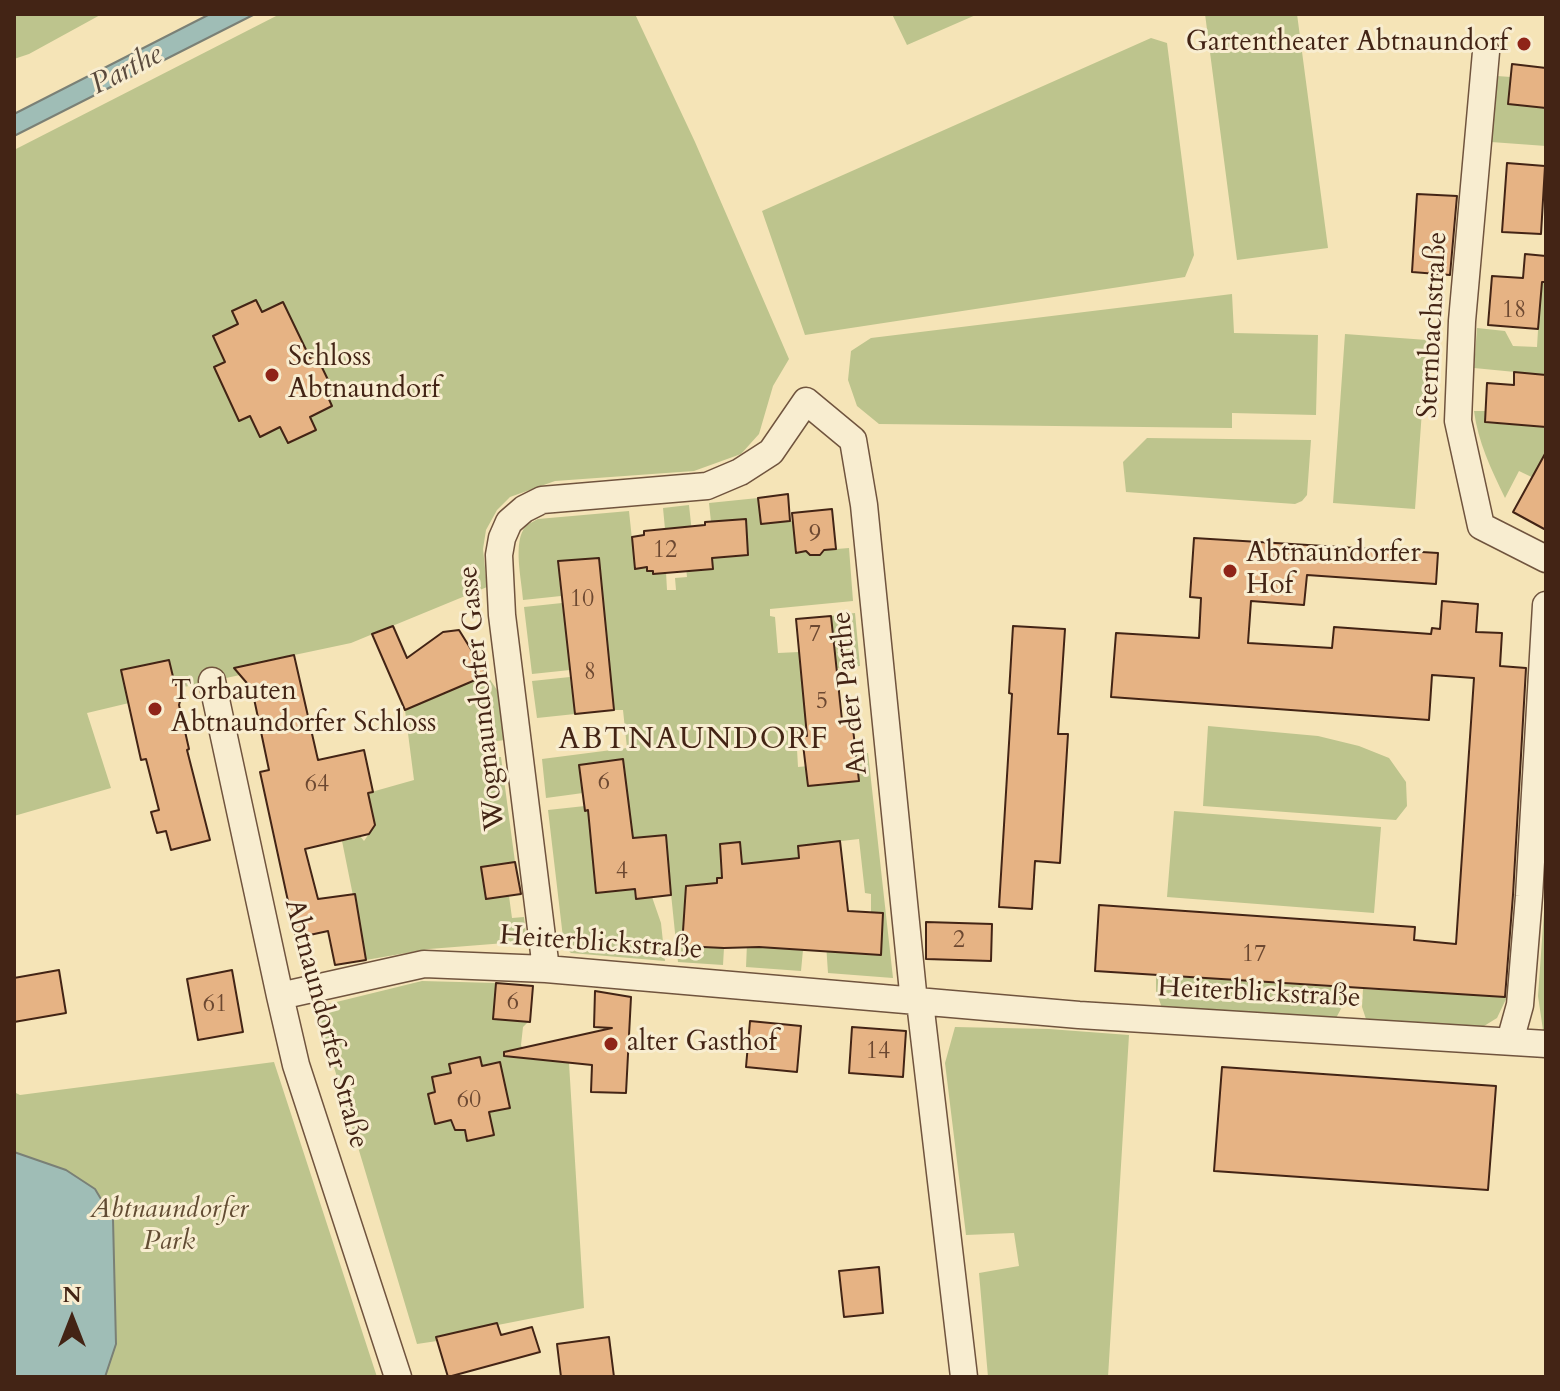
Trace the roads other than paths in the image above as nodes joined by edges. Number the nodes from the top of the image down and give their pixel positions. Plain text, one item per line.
1 (1486, 52) dead end
2 (806, 401) joint
3 (1546, 559) edge
4 (1546, 605) edge
5 (212, 681) dead end
6 (546, 969) junction
7 (280, 996) junction
8 (917, 1002) junction
9 (1510, 1041) junction
10 (1546, 1044) edge
11 (398, 1377) edge
12 (964, 1377) edge

1 - 3 street, Sternbachstraße
2 - 6 street, Wognaundorfer Gasse
2 - 8 street, An der Parthe
4 - 9 street
5 - 7 street, Abtnaundorfer Straße
6 - 7 street, Heiterblickstraße
6 - 8 street, Heiterblickstraße
7 - 11 street, Abtnaundorfer Straße
8 - 9 street, Heiterblickstraße
8 - 12 street
9 - 10 street, Heiterblickstraße

